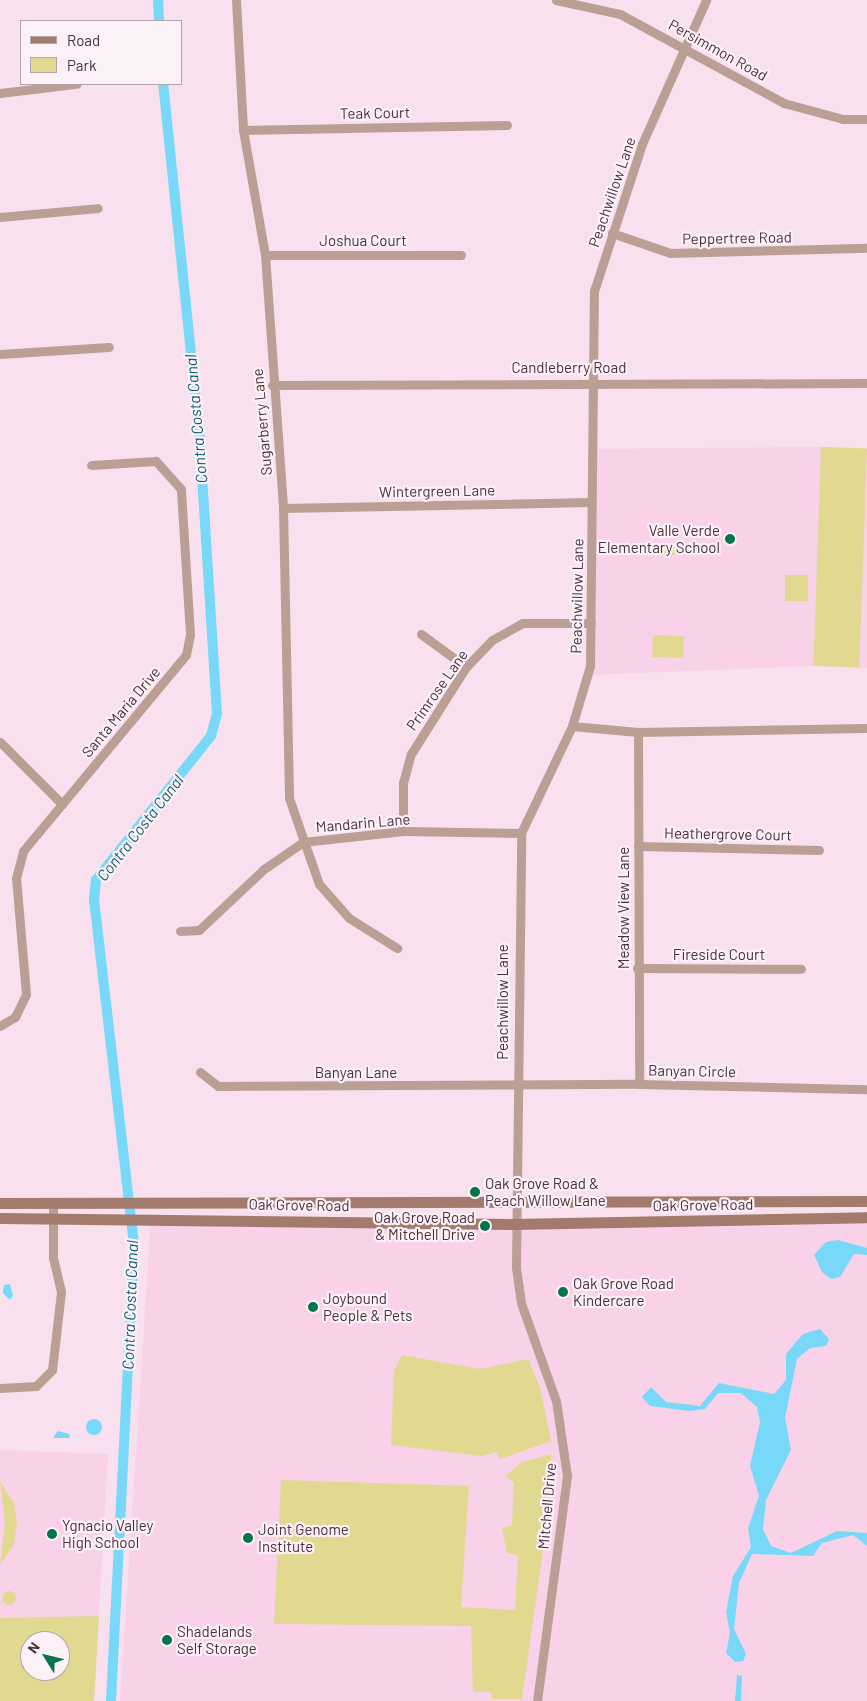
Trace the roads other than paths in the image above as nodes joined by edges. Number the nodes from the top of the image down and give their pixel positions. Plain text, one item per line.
1 (236, 0) edge
2 (556, 0) edge
3 (706, 0) edge
4 (686, 47) junction
5 (68, 85) edge
6 (0, 93) edge
7 (867, 119) edge
8 (507, 125) dead end
9 (243, 130) junction
10 (98, 208) dead end
11 (0, 217) edge
12 (612, 233) junction
13 (867, 248) edge
14 (265, 255) junction
15 (461, 255) dead end
16 (109, 347) dead end
17 (0, 354) edge
18 (595, 382) junction
19 (867, 383) edge
20 (272, 385) junction
21 (91, 465) dead end
22 (591, 502) junction
23 (283, 508) junction
24 (591, 623) junction
25 (421, 634) dead end
26 (466, 667) junction
27 (572, 726) junction
28 (867, 728) edge
29 (638, 732) junction
30 (0, 742) edge
31 (62, 804) junction
32 (403, 832) junction
33 (521, 832) junction
34 (303, 842) junction
35 (638, 846) junction
36 (818, 850) dead end
37 (180, 932) dead end
38 (396, 948) dead end
39 (637, 968) junction
40 (801, 968) dead end
41 (0, 1026) edge
42 (200, 1072) dead end
43 (639, 1084) junction
44 (517, 1087) junction
45 (867, 1089) edge
46 (514, 1200) junction
47 (867, 1200) edge
48 (53, 1202) junction
49 (214, 1202) junction
50 (0, 1203) edge
51 (867, 1217) edge
52 (0, 1218) edge
53 (53, 1218) junction
54 (158, 1219) junction
55 (513, 1224) junction
56 (0, 1388) edge
57 (536, 1701) edge

1 - 9 street, Sugarberry Lane
2 - 4 street, Persimmon Road
3 - 4 street, Peachwillow Lane
4 - 7 street, Persimmon Road
4 - 12 street, Peachwillow Lane
5 - 6 street
8 - 9 street, Teak Court
9 - 14 street, Sugarberry Lane
10 - 11 street
12 - 13 street, Peppertree Road
12 - 18 street, Peachwillow Lane
14 - 15 street, Joshua Court
14 - 20 street, Sugarberry Lane
16 - 17 street
18 - 19 street, Candleberry Road
18 - 20 street, Candleberry Road
18 - 22 street, Peachwillow Lane
20 - 23 street, Sugarberry Lane
21 - 31 street, Santa Maria Drive
22 - 23 street, Wintergreen Lane
22 - 24 street, Peachwillow Lane
23 - 34 street, Sugarberry Lane
24 - 26 street, Primrose Lane
24 - 27 street, Peachwillow Lane
25 - 26 street
26 - 32 street, Primrose Lane
27 - 29 street
27 - 33 street, Peachwillow Lane
28 - 29 street
29 - 35 street, Meadow View Lane
30 - 31 street
31 - 41 street, Santa Maria Drive
32 - 33 street, Mandarin Lane
32 - 34 street, Mandarin Lane
33 - 44 street, Peachwillow Lane
34 - 37 street, Mandarin Lane
34 - 38 street, Sugarberry Lane
35 - 36 street, Heathergrove Court
35 - 39 street, Meadow View Lane
39 - 40 street, Fireside Court
39 - 43 street, Meadow View Lane
42 - 44 street, Banyan Lane
43 - 44 street, Banyan Circle
43 - 45 street, Banyan Circle
44 - 46 street, Peachwillow Lane
46 - 47 main road, Oak Grove Road
46 - 49 main road, Oak Grove Road
46 - 55 street, Mitchell Drive
48 - 49 main road, Oak Grove Road
48 - 50 main road, Oak Grove Road
48 - 53 street
49 - 54 main road
51 - 55 main road, Oak Grove Road
52 - 53 main road, Oak Grove Road
53 - 54 main road, Oak Grove Road
53 - 56 street
54 - 55 main road, Oak Grove Road
55 - 57 street, Mitchell Drive

